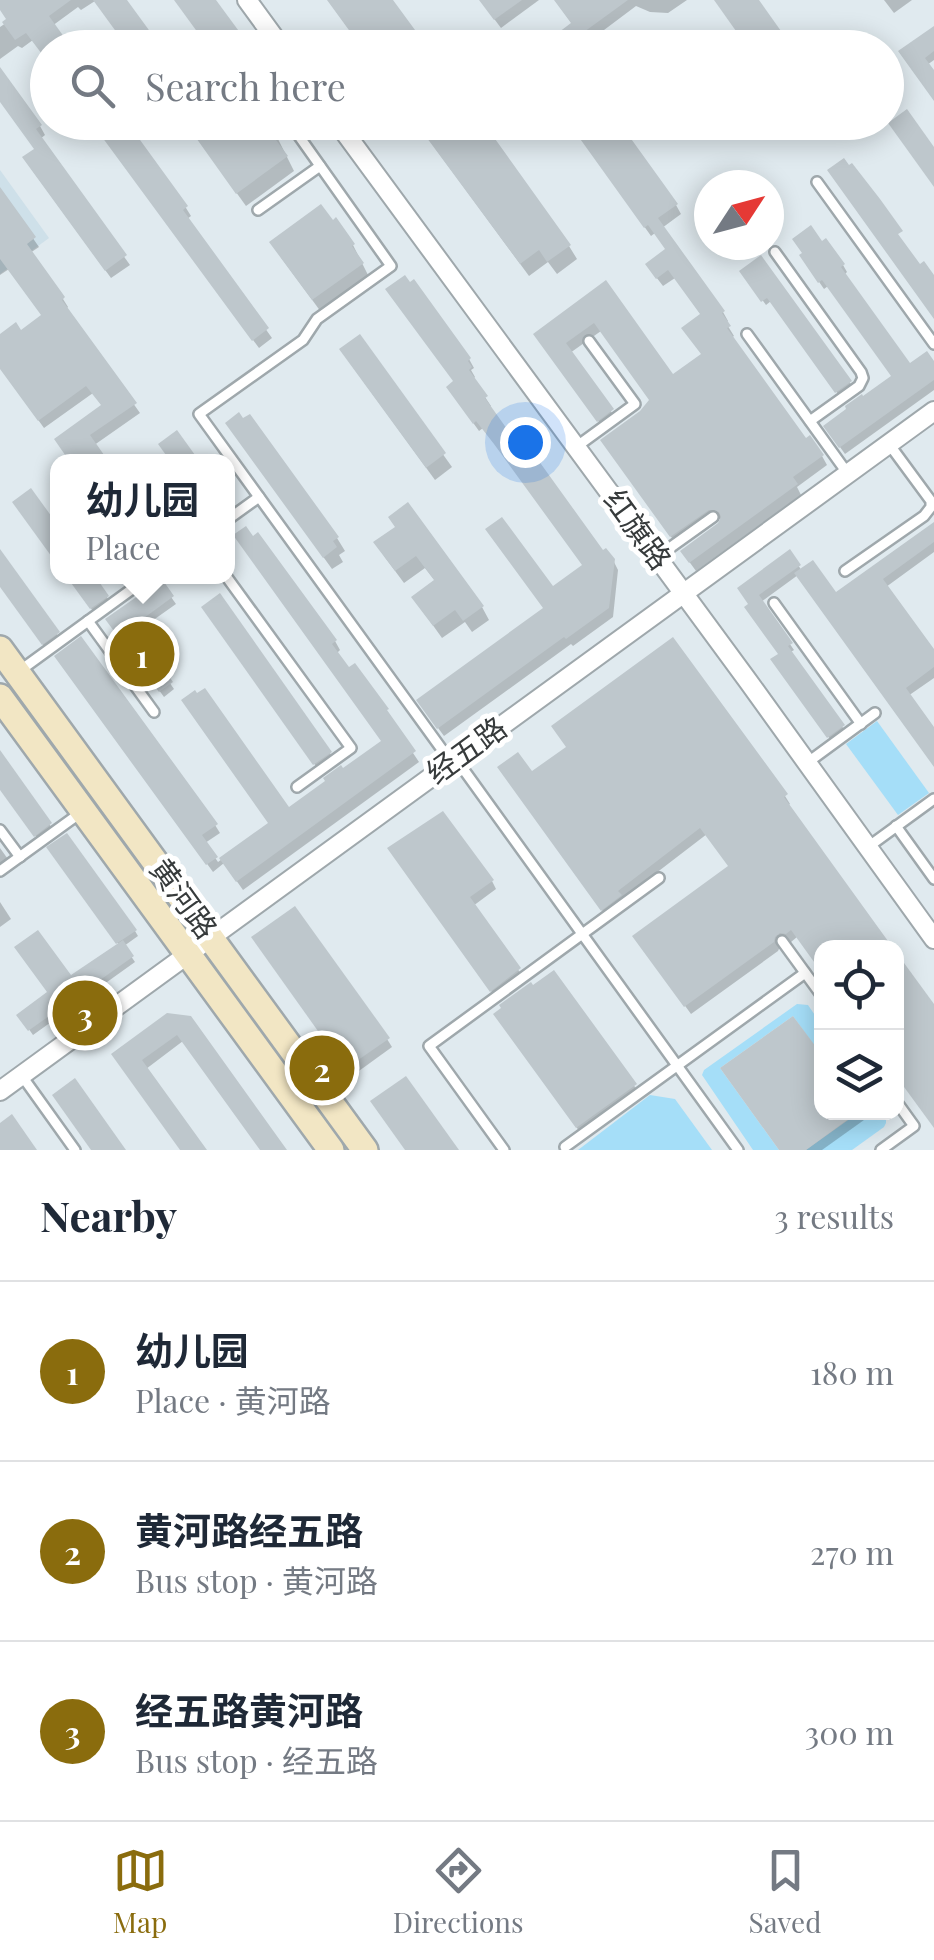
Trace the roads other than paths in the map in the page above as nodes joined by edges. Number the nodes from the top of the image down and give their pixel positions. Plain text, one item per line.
1 (246, 0) edge
2 (268, 30) edge
3 (302, 140) edge
4 (350, 140) edge
5 (320, 166) junction
6 (816, 182) dead end
7 (258, 210) dead end
8 (781, 260) edge
9 (747, 334) dead end
10 (589, 341) dead end
11 (934, 344) edge
12 (934, 412) edge
13 (810, 421) junction
14 (889, 444) junction
15 (576, 447) junction
16 (228, 454) edge
17 (235, 464) edge
18 (848, 474) junction
19 (259, 497) junction
20 (235, 514) edge
21 (713, 517) dead end
22 (657, 557) junction
23 (845, 571) dead end
24 (139, 584) edge
25 (232, 584) edge
26 (683, 593) junction
27 (774, 603) dead end
28 (88, 621) junction
29 (0, 649) edge
30 (17, 673) junction
31 (0, 696) edge
32 (154, 712) dead end
33 (876, 714) dead end
34 (862, 724) junction
35 (453, 761) junction
36 (807, 763) junction
37 (297, 787) dead end
38 (934, 799) edge
39 (83, 811) junction
40 (896, 826) junction
41 (0, 830) edge
42 (868, 847) junction
43 (20, 857) junction
44 (0, 871) edge
45 (659, 878) dead end
46 (934, 879) edge
47 (582, 934) junction
48 (210, 937) junction
49 (934, 939) edge
50 (782, 941) dead end
51 (188, 954) junction
52 (805, 973) junction
53 (814, 985) edge
54 (677, 1066) junction
55 (22, 1076) junction
56 (0, 1091) edge
57 (904, 1112) edge
58 (565, 1147) dead end
59 (75, 1150) edge
60 (330, 1150) edge
61 (365, 1150) edge
62 (504, 1150) edge
63 (738, 1150) edge
64 (881, 1150) edge

1 - 2 street
3 - 5 lane
4 - 15 street, 红旗路
5 - 7 lane
5 - 16 lane
6 - 11 lane
8 - 13 lane
9 - 13 lane
10 - 15 lane
12 - 14 street, 经五路
13 - 18 lane
14 - 18 street, 经五路
14 - 23 lane
15 - 22 street, 红旗路
17 - 19 lane
18 - 26 street, 经五路
19 - 20 lane
19 - 35 lane
21 - 22 lane
22 - 26 street, 红旗路
24 - 28 lane
25 - 37 lane
26 - 35 street, 经五路
26 - 36 street, 红旗路
27 - 34 lane
28 - 30 lane
28 - 32 lane
29 - 30 main road, 黄河路
30 - 48 main road, 黄河路
31 - 39 main road, 黄河路
33 - 34 lane
34 - 36 lane
35 - 47 lane
35 - 48 street, 经五路
36 - 42 street, 红旗路
38 - 40 lane
39 - 43 lane
39 - 51 main road, 黄河路
40 - 42 lane
40 - 46 lane
41 - 43 lane
42 - 49 street, 红旗路
43 - 44 lane
45 - 47 lane
47 - 54 lane
47 - 62 lane
48 - 51 street, 经五路
48 - 61 main road, 黄河路
50 - 52 lane
51 - 55 street, 经五路
51 - 60 main road, 黄河路
52 - 53 lane
52 - 54 lane
54 - 58 lane
54 - 63 lane
55 - 56 street, 经五路
55 - 59 lane
57 - 64 lane

